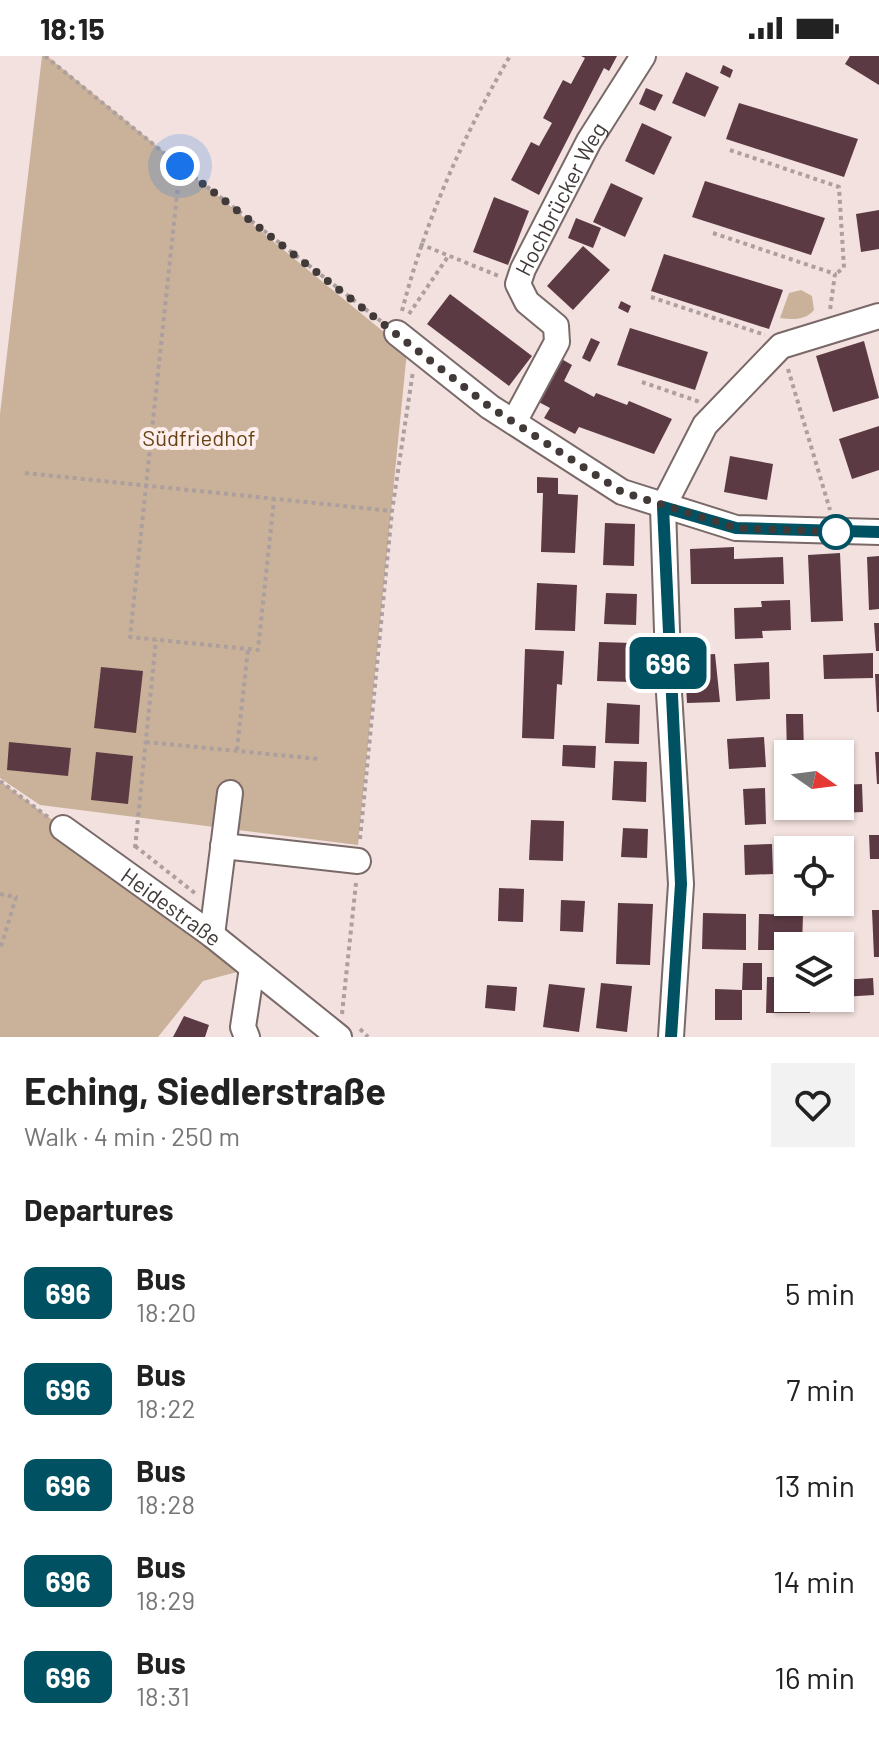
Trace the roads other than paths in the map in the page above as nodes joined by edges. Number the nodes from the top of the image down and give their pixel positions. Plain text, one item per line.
1 (643, 56) edge
2 (879, 316) edge
3 (397, 333) road end
4 (514, 422) junction
5 (663, 507) junction
6 (879, 532) edge
7 (230, 793) dead end
8 (63, 828) road end
9 (223, 846) junction
10 (358, 861) road end
11 (212, 935) junction
12 (252, 968) junction
13 (338, 1036) edge
14 (247, 1037) edge
15 (671, 1037) edge

1 - 4 street, Hochbrücker Weg
2 - 5 street
3 - 4 street
4 - 5 street
5 - 6 street
5 - 15 street
7 - 9 street
8 - 11 street, Heidestraße
9 - 10 street
9 - 11 street
11 - 12 street, Heidestraße
12 - 13 street, Heidestraße
12 - 14 street

